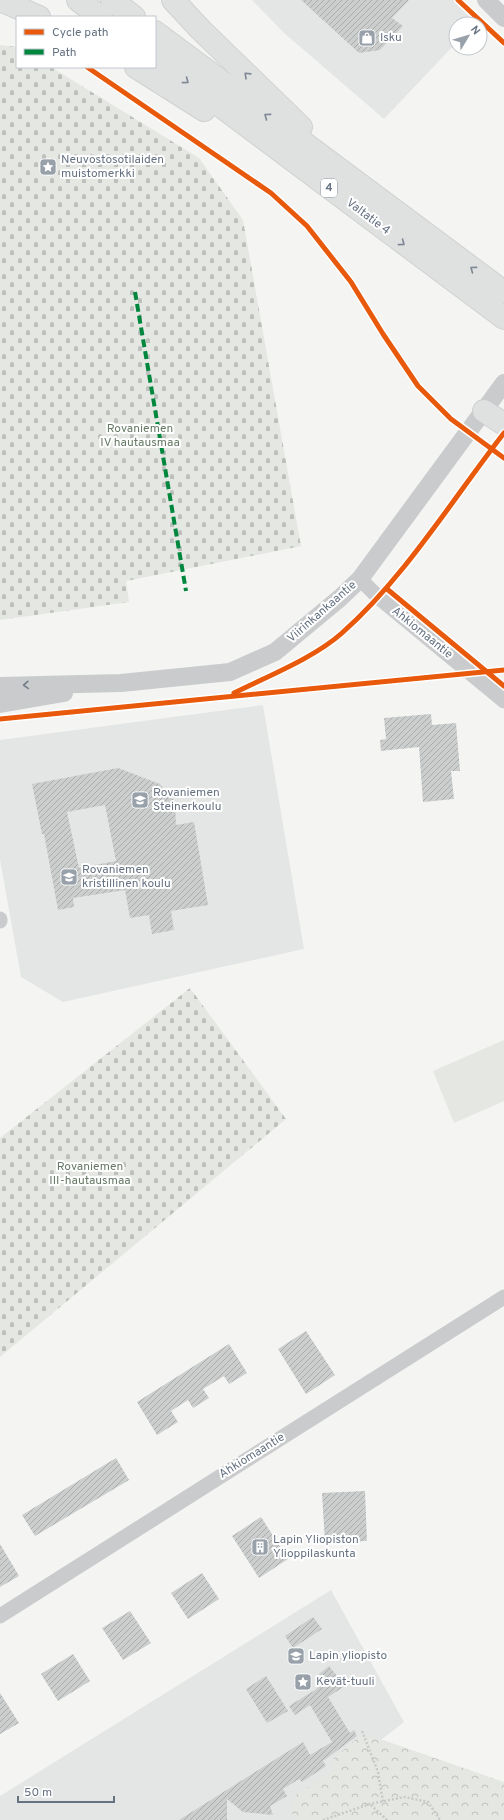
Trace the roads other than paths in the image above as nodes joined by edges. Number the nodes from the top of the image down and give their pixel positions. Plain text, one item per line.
1 (0, 0) edge
2 (78, 0) edge
3 (112, 0) edge
4 (173, 0) edge
5 (486, 0) edge
6 (37, 16) edge
7 (100, 16) edge
8 (133, 16) edge
9 (504, 18) edge
10 (156, 33) edge
11 (156, 59) edge
12 (138, 68) edge
13 (347, 189) junction
14 (504, 292) edge
15 (504, 318) edge
16 (504, 384) edge
17 (484, 410) junction
18 (504, 424) edge
19 (360, 579) junction
20 (121, 683) junction
21 (0, 686) edge
22 (504, 701) edge
23 (0, 704) edge
24 (504, 1297) edge
25 (0, 1616) edge

1 - 6 highway
2 - 7 highway
3 - 8 highway
13 -> 4 highway
5 - 9 street
13 -> 10 highway, Valtatie 4 / 4
11 -> 13 highway, Valtatie 4 / 4
12 - 13 highway
14 -> 13 highway, Valtatie 4 / 4
13 -> 15 highway, Valtatie 4 / 4
16 - 17 street, Viirinkankaantie
17 - 18 highway
17 - 19 street, Viirinkankaantie
19 - 20 street, Viirinkankaantie
19 - 22 street, Ahkiomaantie
20 -> 21 street, Viirinkankaantie
20 - 23 street, Viirinkankaantie
24 - 25 street, Ahkiomaantie

